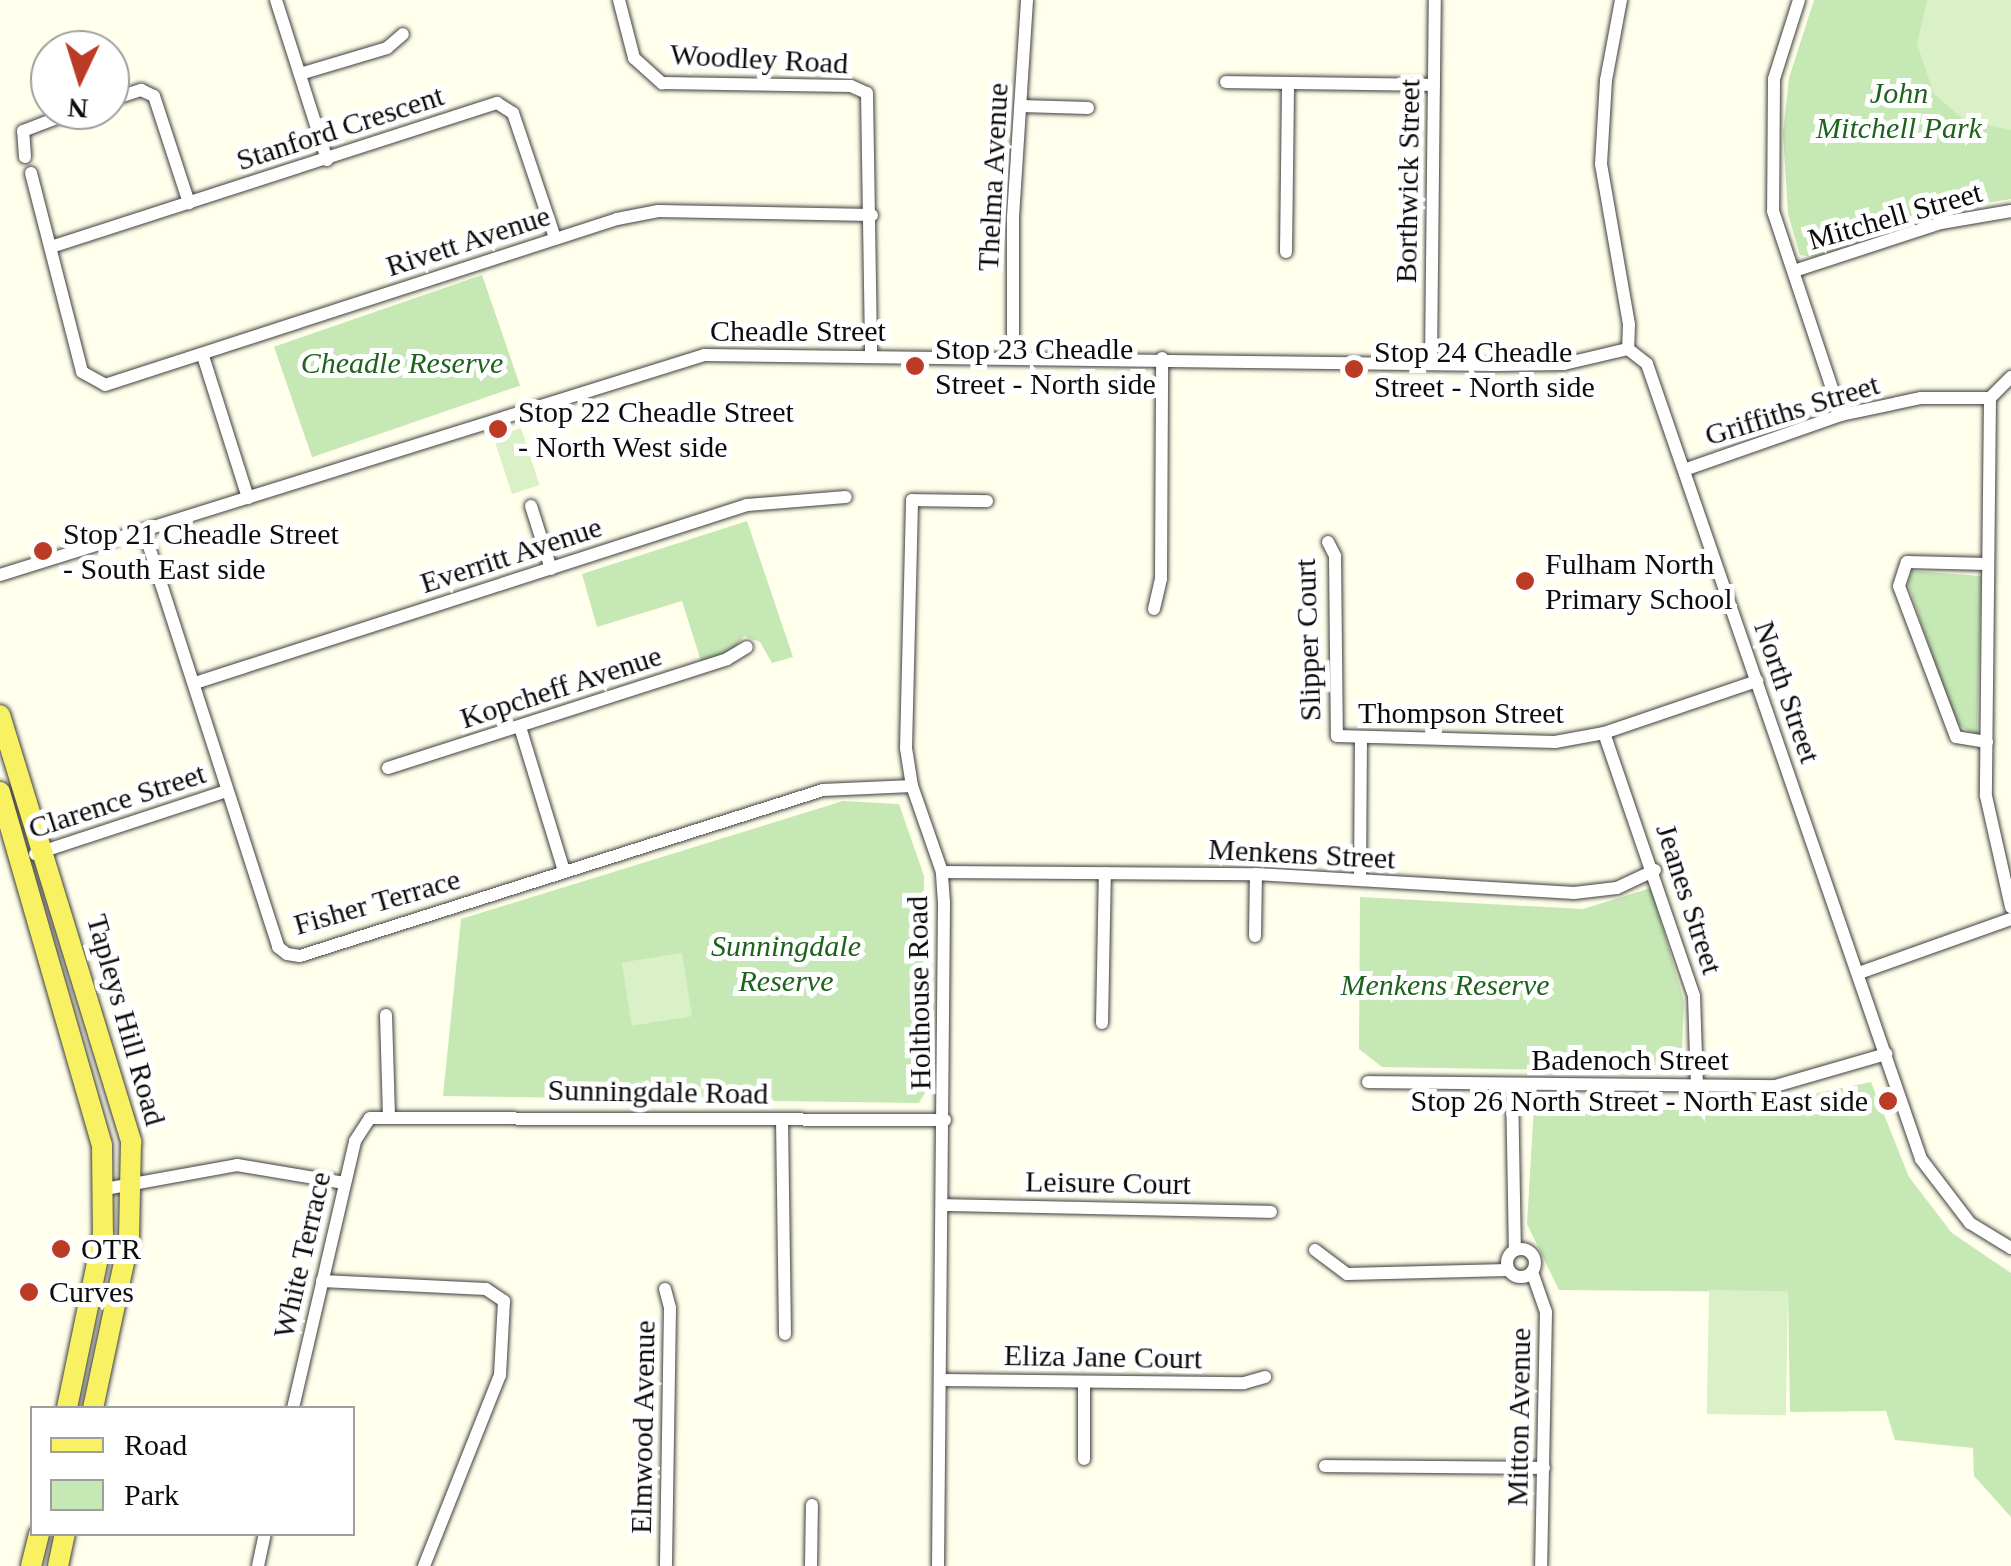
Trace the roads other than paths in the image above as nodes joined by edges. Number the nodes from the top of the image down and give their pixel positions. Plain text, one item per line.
1 (276, 0) edge
2 (619, 0) edge
3 (1028, 0) edge
4 (1435, 0) edge
5 (1621, 0) edge
6 (1799, 0) edge
7 (403, 34) dead end
8 (300, 74) junction
9 (1226, 82) dead end
10 (1288, 84) junction
11 (1434, 85) junction
12 (130, 93) edge
13 (1020, 106) junction
14 (1088, 108) dead end
15 (30, 127) edge
16 (25, 158) dead end
17 (327, 160) junction
18 (31, 173) dead end
19 (189, 203) junction
20 (2011, 210) edge
21 (872, 216) junction
22 (555, 238) junction
23 (54, 246) junction
24 (1286, 252) dead end
25 (1794, 272) junction
26 (1628, 349) junction
27 (203, 356) junction
28 (870, 356) junction
29 (1013, 356) junction
30 (1162, 358) junction
31 (1431, 362) junction
32 (2011, 377) edge
33 (1990, 398) junction
34 (1841, 415) junction
35 (1684, 470) junction
36 (248, 498) junction
37 (846, 498) dead end
38 (987, 501) dead end
39 (530, 506) dead end
40 (144, 531) junction
41 (1328, 542) dead end
42 (1988, 564) junction
43 (551, 569) junction
44 (0, 576) edge
45 (1154, 609) dead end
46 (746, 647) dead end
47 (1757, 682) junction
48 (195, 683) junction
49 (0, 715) edge
50 (520, 726) junction
51 (1604, 733) junction
52 (1337, 736) joint
53 (1361, 741) junction
54 (1987, 742) junction
55 (388, 768) dead end
56 (21, 777) junction
57 (912, 786) junction
58 (0, 788) edge
59 (227, 791) junction
60 (44, 851) junction
61 (22, 858) junction
62 (1655, 870) junction
63 (564, 871) junction
64 (942, 872) junction
65 (1105, 873) junction
66 (1256, 874) junction
67 (1360, 879) junction
68 (2011, 906) edge
69 (2011, 919) edge
70 (1254, 936) dead end
71 (1859, 972) junction
72 (386, 1014) dead end
73 (1102, 1023) dead end
74 (1886, 1054) junction
75 (1368, 1082) dead end
76 (1512, 1084) junction
77 (1697, 1086) junction
78 (389, 1114) junction
79 (370, 1118) joint
80 (782, 1119) junction
81 (945, 1120) junction
82 (344, 1183) junction
83 (134, 1187) junction
84 (105, 1189) junction
85 (943, 1205) junction
86 (1271, 1212) dead end
87 (2011, 1248) edge
88 (1315, 1250) dead end
89 (1515, 1250) junction
90 (1508, 1270) junction
91 (1532, 1272) junction
92 (322, 1282) junction
93 (665, 1290) dead end
94 (785, 1334) dead end
95 (1265, 1377) dead end
96 (941, 1380) junction
97 (1084, 1382) junction
98 (67, 1406) edge
99 (93, 1406) edge
100 (293, 1406) edge
101 (1084, 1459) dead end
102 (1325, 1466) dead end
103 (1544, 1468) junction
104 (812, 1505) dead end
105 (38, 1536) edge
106 (65, 1536) edge
107 (265, 1536) edge
108 (31, 1566) edge
109 (58, 1566) edge
110 (258, 1566) edge
111 (424, 1566) edge
112 (666, 1566) edge
113 (811, 1566) edge
114 (938, 1566) edge
115 (1541, 1566) edge

1 - 8 street
2 - 21 street, Woodley Road
3 - 13 street, Thelma Avenue
4 - 11 street, Borthwick Street
5 - 26 street
6 - 25 street
7 - 8 street
8 - 17 street
9 - 10 street
10 - 11 street
10 - 24 street
11 - 31 street, Borthwick Street
12 - 19 street
13 - 14 street
13 - 29 street, Thelma Avenue
15 - 16 street
17 - 19 street, Stanford Crescent
17 - 22 street, Stanford Crescent
18 - 23 street
19 - 23 street, Stanford Crescent
20 - 25 street, Mitchell Street
21 - 22 street, Rivett Avenue
21 - 28 street, Woodley Road
22 - 27 street, Rivett Avenue
23 - 27 street, Rivett Avenue
25 - 34 street
26 - 31 street, Cheadle Street
26 - 35 street, North Street
27 - 36 street
28 - 29 street, Cheadle Street
28 - 36 street, Cheadle Street
29 - 30 street, Cheadle Street
30 - 31 street, Cheadle Street
30 - 45 street
32 - 33 street
33 - 34 street, Griffiths Street
33 - 42 street
34 - 35 street, Griffiths Street
35 - 47 street, North Street
36 - 40 street, Cheadle Street
37 - 43 street, Everritt Avenue
38 - 57 street, Holthouse Road
39 - 43 street
40 - 44 street, Cheadle Street
40 - 48 street, Fisher Terrace
41 - 52 street, Slipper Court
42 - 54 street
42 - 54 street
43 - 48 street, Everritt Avenue
46 - 50 street, Kopcheff Avenue
47 - 51 street, Thompson Street
47 - 71 street, North Street
48 - 59 street, Fisher Terrace
49 - 56 main road, Tapleys Hill Road
50 - 55 street, Kopcheff Avenue
50 - 63 street
51 - 53 street, Thompson Street
51 - 62 street, Jeanes Street
52 - 53 street, Thompson Street
53 - 67 street
54 - 68 street
56 - 58 street
56 - 60 main road, Tapleys Hill Road
57 - 63 street, Fisher Terrace
57 - 64 street, Holthouse Road
58 - 61 main road, Tapleys Hill Road
59 - 60 street, Clarence Street
59 - 63 street, Fisher Terrace
60 - 61 street, Clarence Street
60 - 83 main road, Tapleys Hill Road
61 - 84 main road, Tapleys Hill Road
62 - 67 street, Menkens Street
62 - 77 street, Jeanes Street
64 - 65 street, Menkens Street
64 - 81 street, Holthouse Road
65 - 66 street, Menkens Street
65 - 73 street
66 - 67 street, Menkens Street
66 - 70 street
69 - 71 street
71 - 74 street, North Street
72 - 78 street
74 - 77 street, Badenoch Street
74 - 87 street, North Street
75 - 76 street, Badenoch Street
76 - 77 street, Badenoch Street
76 - 89 street
78 - 79 street, Sunningdale Road
78 - 80 street, Sunningdale Road
79 - 82 street, White Terrace
80 - 81 street, Sunningdale Road
80 - 94 street
81 - 85 street, Holthouse Road
82 - 83 street
82 - 92 street, White Terrace
83 - 84 street
83 - 99 main road, Tapleys Hill Road
84 - 98 main road, Tapleys Hill Road
85 - 86 street, Leisure Court
85 - 96 street, Holthouse Road
88 - 90 street
89 - 90 street
89 - 91 street
90 - 91 street
91 - 103 street, Mitton Avenue
92 - 100 street, White Terrace
92 - 111 street
93 - 112 street, Elmwood Avenue
95 - 97 street, Eliza Jane Court
96 - 97 street, Eliza Jane Court
96 - 114 street, Holthouse Road
97 - 101 street
102 - 103 street
103 - 115 street, Mitton Avenue
104 - 113 street
105 - 108 main road
106 - 109 main road
107 - 110 street

